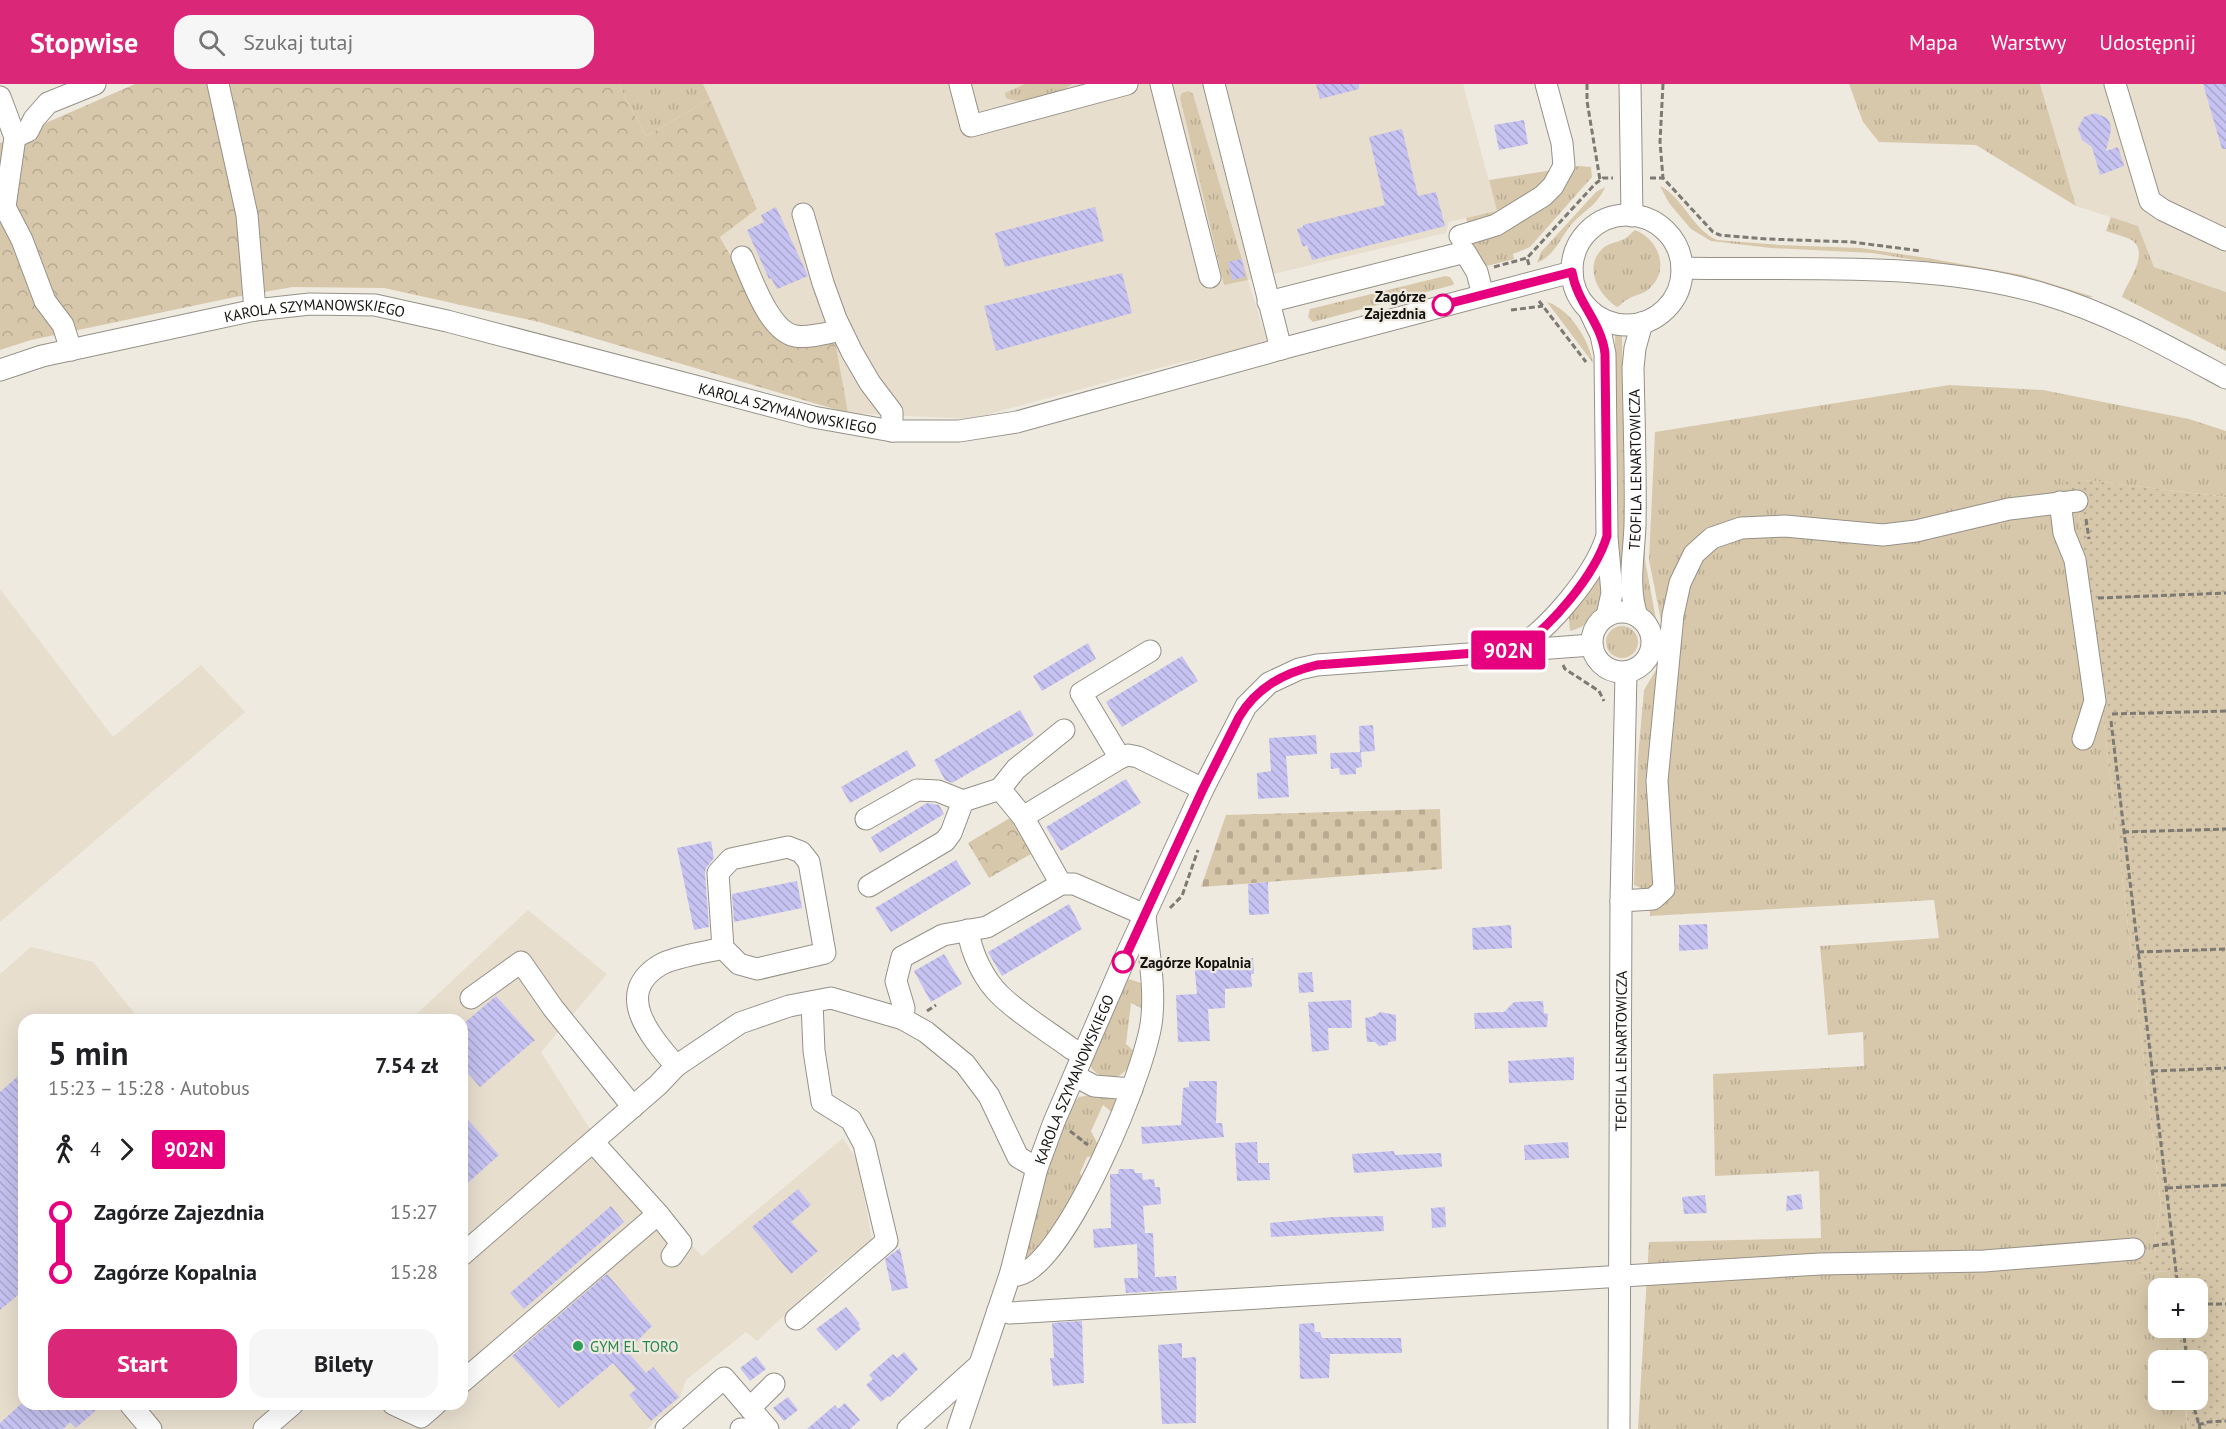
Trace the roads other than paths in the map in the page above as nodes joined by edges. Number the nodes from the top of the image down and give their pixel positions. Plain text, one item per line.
1 (95, 84) edge
2 (218, 84) edge
3 (960, 84) edge
4 (1127, 84) edge
5 (1161, 84) edge
6 (1214, 84) edge
7 (1546, 84) edge
8 (1630, 84) edge
9 (2115, 84) edge
10 (1094, 88) edge
11 (0, 97) edge
12 (15, 137) junction
13 (3, 204) edge
14 (803, 214) dead end
15 (1632, 216) junction
16 (1462, 236) junction
17 (2226, 240) edge
18 (742, 257) dead end
19 (1682, 268) junction
20 (1572, 272) junction
21 (1210, 277) dead end
22 (1483, 295) junction
23 (1268, 302) junction
24 (255, 310) junction
25 (1589, 310) junction
26 (1642, 323) junction
27 (841, 330) junction
28 (1281, 349) junction
29 (71, 350) junction
30 (0, 370) edge
31 (2226, 378) edge
32 (892, 431) junction
33 (1607, 536) junction
34 (1607, 616) junction
35 (1636, 616) junction
36 (1592, 645) junction
37 (1515, 650) junction
38 (1150, 651) dead end
39 (1626, 673) junction
40 (1064, 730) dead end
41 (2083, 739) dead end
42 (1120, 758) junction
43 (1000, 789) junction
44 (1203, 789) junction
45 (963, 801) junction
46 (1023, 817) junction
47 (866, 819) dead end
48 (1061, 884) junction
49 (869, 886) dead end
50 (1621, 901) junction
51 (1144, 915) junction
52 (968, 930) junction
53 (723, 948) junction
54 (1121, 968) junction
55 (1151, 977) junction
56 (471, 998) dead end
57 (812, 1002) junction
58 (903, 1019) junction
59 (1083, 1054) junction
60 (676, 1066) junction
61 (1074, 1076) junction
62 (1132, 1089) junction
63 (633, 1107) junction
64 (593, 1142) junction
65 (1037, 1168) junction
66 (658, 1214) junction
67 (2134, 1249) dead end
68 (468, 1250) edge
69 (672, 1256) dead end
70 (1011, 1272) junction
71 (1620, 1275) junction
72 (998, 1310) junction
73 (796, 1319) dead end
74 (981, 1364) junction
75 (468, 1377) edge
76 (774, 1384) dead end
77 (750, 1408) junction
78 (135, 1410) edge
79 (286, 1410) edge
80 (406, 1410) edge
81 (429, 1410) edge
82 (151, 1429) edge
83 (264, 1429) edge
84 (666, 1429) edge
85 (768, 1429) edge
86 (908, 1429) edge
87 (958, 1429) edge
88 (1619, 1429) edge

1 - 12 street
2 - 24 street
3 - 10 street
4 - 10 street
5 - 21 street
6 - 23 street
7 - 16 street
8 - 15 street
9 - 17 street
11 - 12 street
12 - 13 street
13 - 29 street
14 - 27 street
15 - 19 street
15 - 20 street
16 - 22 street
16 - 23 street
18 - 27 street
19 - 26 street
19 - 31 street
20 - 22 street, KAROLA SZYMANOWSKIEGO
20 - 25 street
22 - 28 street, KAROLA SZYMANOWSKIEGO
23 - 28 street
24 - 29 street, KAROLA SZYMANOWSKIEGO
24 - 32 street, KAROLA SZYMANOWSKIEGO
25 - 26 street
25 - 33 street, TEOFILA LENARTOWICZA
26 - 35 street, TEOFILA LENARTOWICZA
27 - 32 street
28 - 32 street, KAROLA SZYMANOWSKIEGO
29 - 30 street, KAROLA SZYMANOWSKIEGO
33 - 34 street, TEOFILA LENARTOWICZA
33 - 37 street
34 - 35 street
34 - 36 street
35 - 39 street
36 - 37 street, KAROLA SZYMANOWSKIEGO
36 - 39 street
37 - 44 street, KAROLA SZYMANOWSKIEGO
38 - 42 street
39 - 50 street, TEOFILA LENARTOWICZA
40 - 43 street
41 - 50 street
42 - 44 street
42 - 46 street
43 - 45 street
43 - 46 street
44 - 51 street, KAROLA SZYMANOWSKIEGO
45 - 47 street
45 - 49 street
46 - 48 street
48 - 51 street
48 - 52 street
50 - 71 street, TEOFILA LENARTOWICZA
51 - 54 street, KAROLA SZYMANOWSKIEGO
51 - 55 street
52 - 58 street
52 - 59 street
53 - 53 street
53 - 60 street
54 - 55 street
54 - 59 street, KAROLA SZYMANOWSKIEGO
55 - 62 street
56 - 63 street
57 - 58 street
57 - 60 street
57 - 73 street
58 - 65 street
59 - 61 street, KAROLA SZYMANOWSKIEGO
60 - 63 street
61 - 62 street
61 - 65 street, KAROLA SZYMANOWSKIEGO
62 - 70 street
63 - 64 street
64 - 66 street
64 - 68 street
65 - 70 street, KAROLA SZYMANOWSKIEGO
66 - 69 street
66 - 75 street
67 - 71 street
70 - 72 street, KAROLA SZYMANOWSKIEGO
71 - 72 street
71 - 88 street, TEOFILA LENARTOWICZA
72 - 74 street, KAROLA SZYMANOWSKIEGO
74 - 86 street
74 - 87 street, KAROLA SZYMANOWSKIEGO
76 - 77 street
77 - 84 street
77 - 85 street
78 - 82 street
79 - 83 street
80 - 81 street

